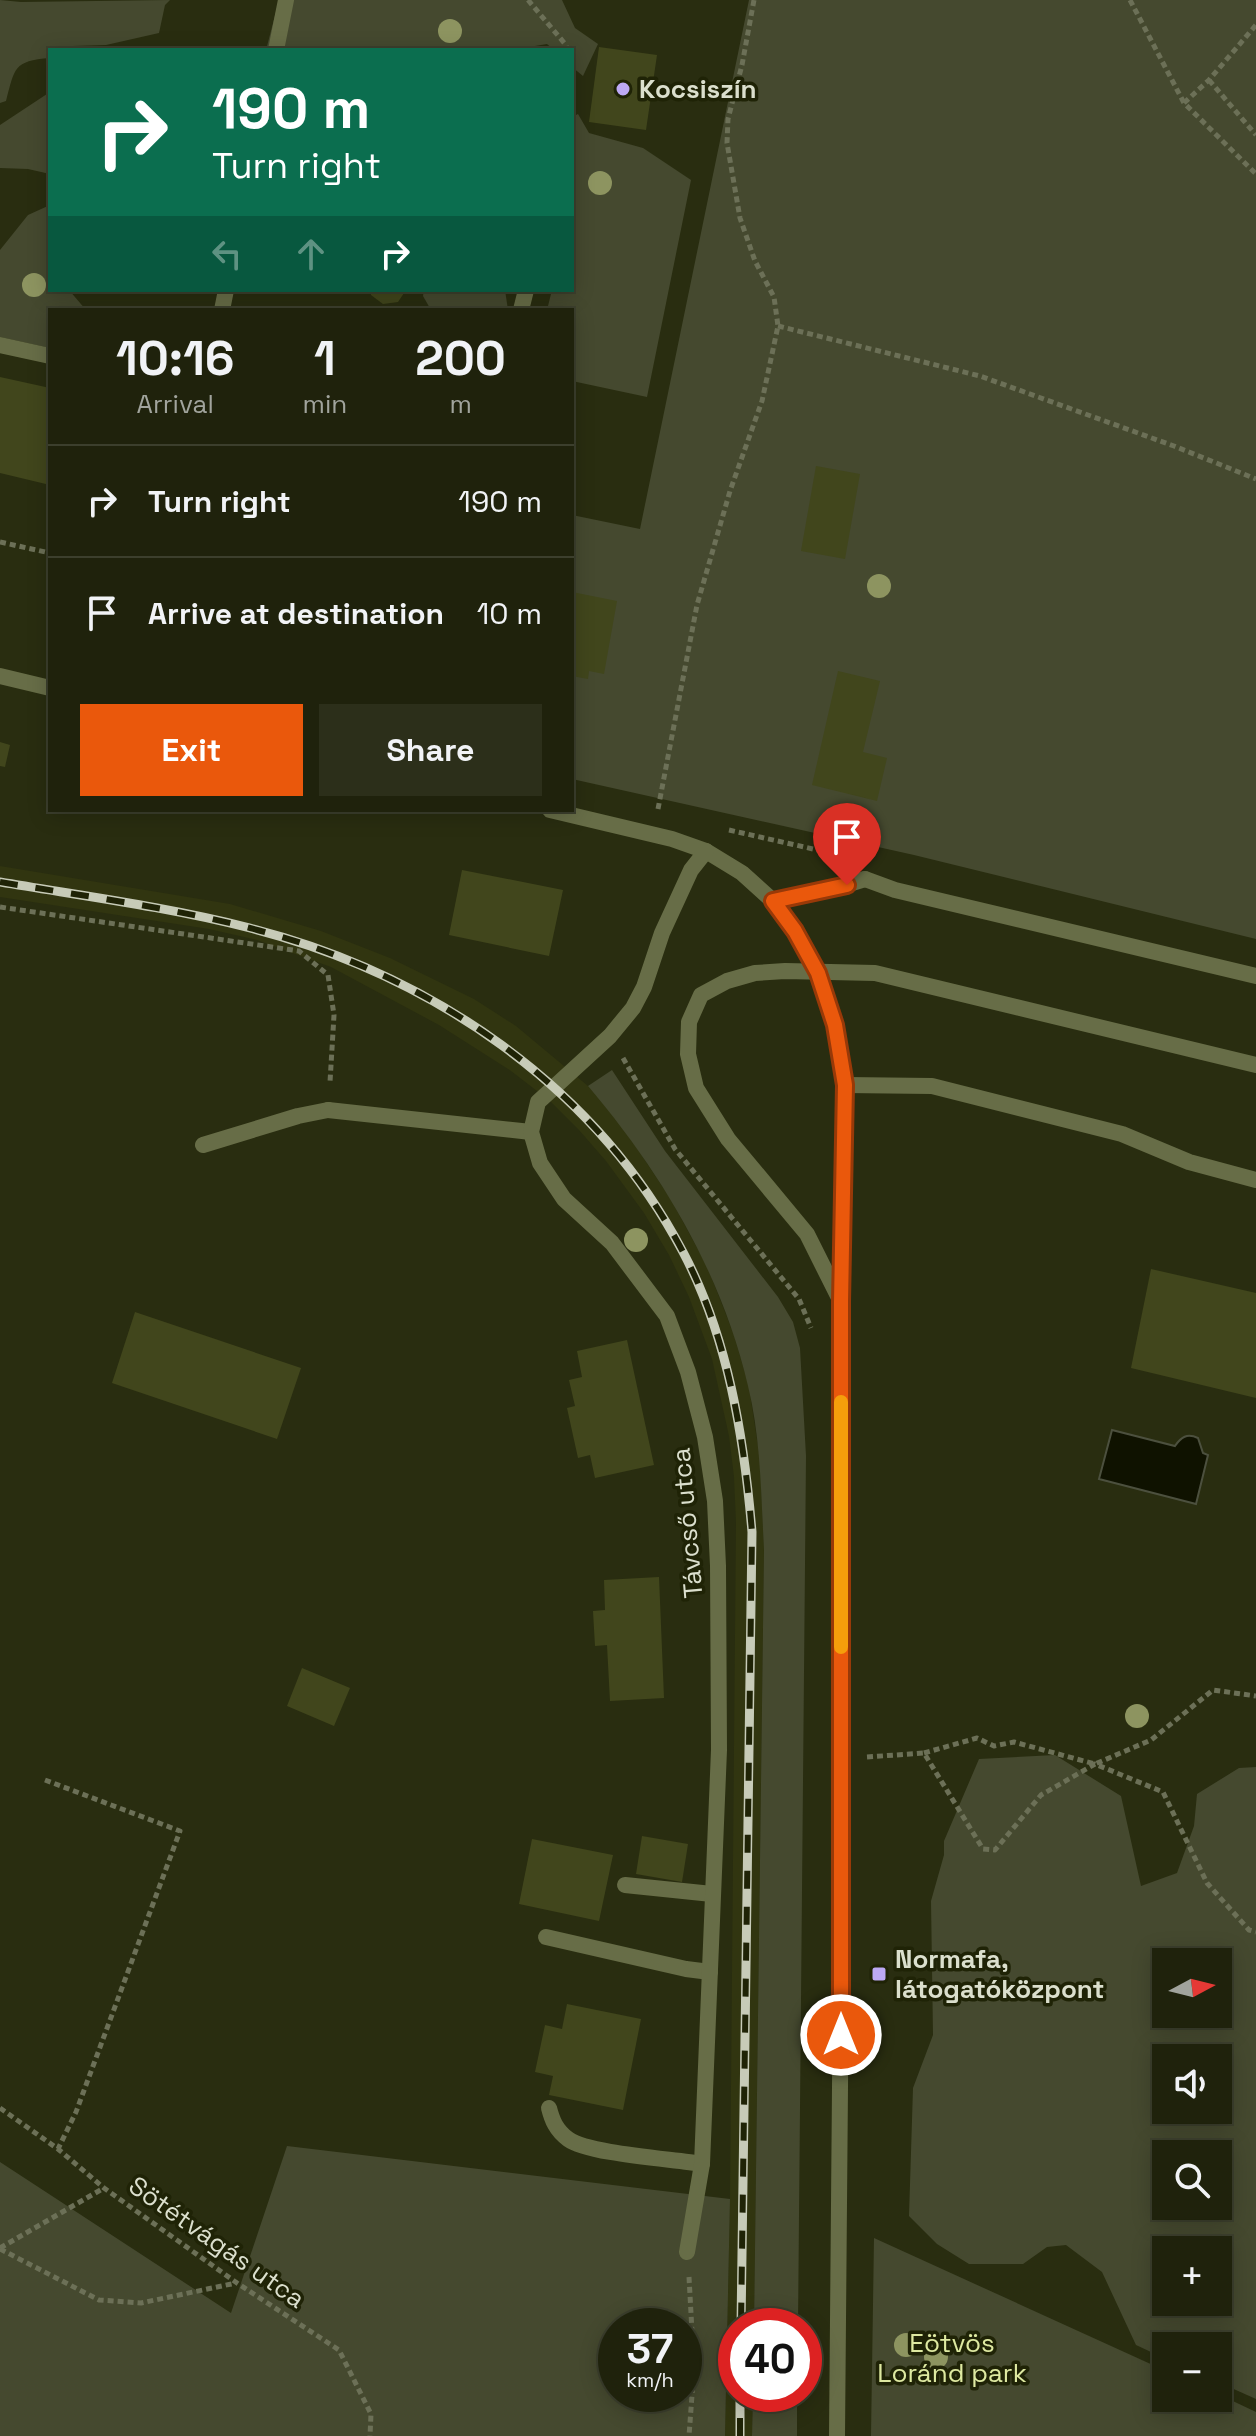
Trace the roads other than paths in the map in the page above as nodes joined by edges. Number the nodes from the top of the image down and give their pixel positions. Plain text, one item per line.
1 (286, 0) edge
2 (276, 48) edge
3 (0, 345) edge
4 (48, 356) edge
5 (0, 676) edge
6 (48, 688) edge
7 (558, 812) edge
8 (706, 851) junction
9 (773, 901) junction
10 (818, 973) junction
11 (1256, 976) edge
12 (1256, 1065) edge
13 (845, 1085) junction
14 (531, 1132) junction
15 (203, 1145) dead end
16 (1256, 1180) edge
17 (841, 1302) junction
18 (625, 1885) dead end
19 (712, 1894) junction
20 (546, 1937) dead end
21 (710, 1972) junction
22 (549, 2108) dead end
23 (702, 2164) junction
24 (687, 2252) road end
25 (837, 2436) edge

1 - 2 street
3 - 4 street
5 - 6 street
7 - 8 street
8 - 9 street
8 - 14 street
9 - 10 street
9 - 11 street
10 - 12 street
10 - 13 street
10 - 17 street
13 - 16 street
13 - 17 street
14 - 15 street
14 - 19 street, Távcső utca
17 - 25 street
18 - 19 street
19 - 21 street, Távcső utca
20 - 21 street
21 - 23 street, Távcső utca
22 - 23 street
23 - 24 street, Távcső utca

